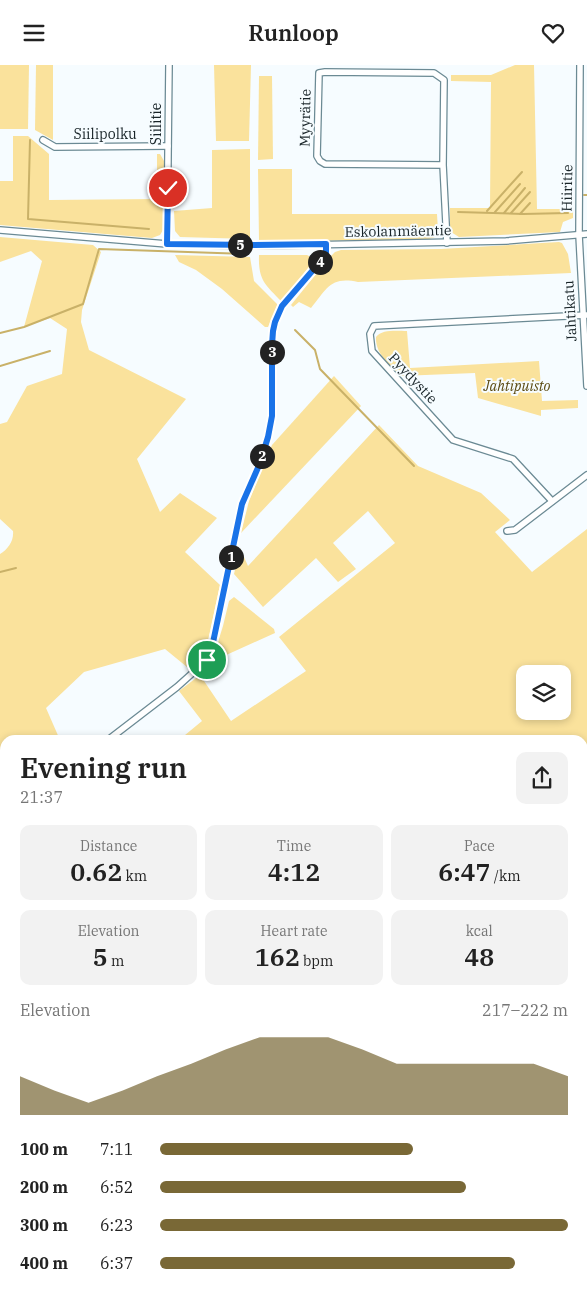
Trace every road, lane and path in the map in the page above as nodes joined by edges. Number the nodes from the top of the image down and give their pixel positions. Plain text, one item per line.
1 (169, 65) edge
2 (580, 65) edge
3 (43, 141) dead end
4 (584, 141) edge
5 (168, 146) junction
6 (443, 165) junction
7 (0, 230) edge
8 (587, 234) edge
9 (579, 235) junction
10 (447, 243) junction
11 (167, 244) junction
12 (326, 244) junction
13 (585, 315) edge
14 (587, 386) edge
15 (587, 475) edge
16 (552, 501) junction
17 (507, 531) dead end
18 (115, 735) edge

1 - 5 street, Siilitie
2 - 4 street, Hiiritie
3 - 5 street, Siilipolku
4 - 9 street, Hiiritie
5 - 11 street, Siilitie
6 - 6 street, Myyrätie
6 - 10 street, Myyrätie
7 - 11 street, Eskolanmäentie
8 - 9 street, Eskolanmäentie
9 - 10 street, Eskolanmäentie
9 - 13 street, Jahtikatu
10 - 12 street, Eskolanmäentie
11 - 12 street, Eskolanmäentie
12 - 18 street
13 - 14 street, Jahtikatu
13 - 16 street, Pyydystie
15 - 16 street
16 - 17 street

